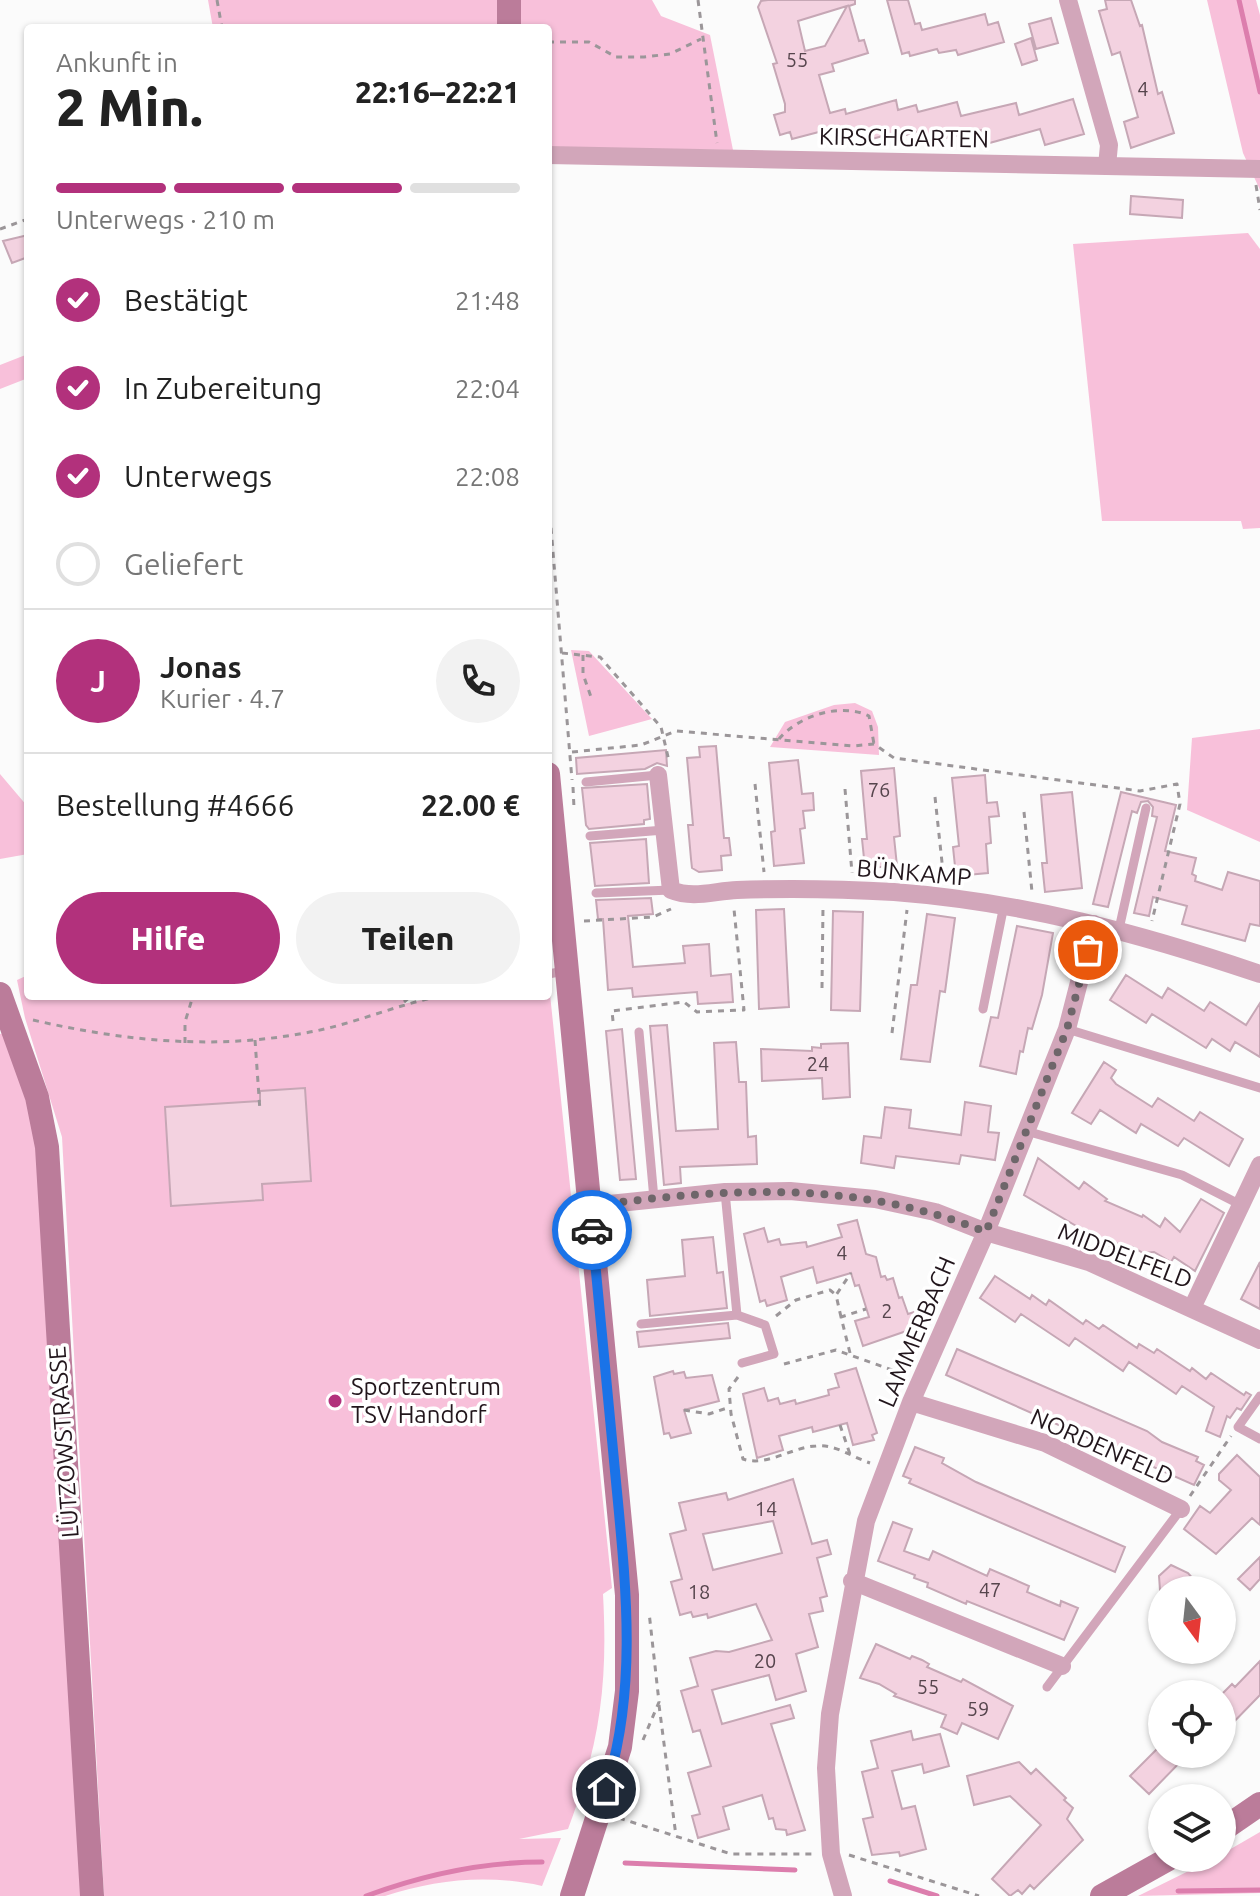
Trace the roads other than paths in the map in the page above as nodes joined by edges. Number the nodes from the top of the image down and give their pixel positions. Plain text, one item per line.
1 (509, 0) edge
2 (1068, 0) edge
3 (509, 24) edge
4 (552, 155) edge
5 (1107, 166) junction
6 (1258, 169) edge
7 (658, 775) joint
8 (586, 782) dead end
9 (1146, 808) dead end
10 (664, 830) junction
11 (590, 836) dead end
12 (552, 853) edge
13 (596, 893) dead end
14 (678, 893) junction
15 (1004, 905) junction
16 (1094, 924) junction
17 (1119, 929) junction
18 (558, 972) edge
19 (1260, 974) edge
20 (5, 1005) edge
21 (983, 1009) dead end
22 (1067, 1029) junction
23 (639, 1032) dead end
24 (1260, 1088) edge
25 (1026, 1131) junction
26 (1260, 1165) edge
27 (725, 1192) junction
28 (654, 1199) junction
29 (1241, 1205) junction
30 (590, 1206) junction
31 (986, 1232) junction
32 (1192, 1308) junction
33 (737, 1315) junction
34 (641, 1324) dead end
35 (1260, 1340) edge
36 (742, 1363) dead end
37 (1260, 1396) edge
38 (911, 1402) junction
39 (1260, 1439) edge
40 (1181, 1509) joint
41 (852, 1581) junction
42 (1062, 1666) junction
43 (1047, 1687) dead end
44 (1260, 1804) edge
45 (1236, 1820) edge
46 (1148, 1870) edge
47 (92, 1896) edge
48 (572, 1896) edge
49 (843, 1896) edge
50 (1102, 1896) edge

1 - 3 street
2 - 5 street
4 - 5 street, KIRSCHGARTEN
5 - 6 street, KIRSCHGARTEN
7 - 8 lane
7 - 10 street
9 - 17 lane
10 - 11 lane
10 - 14 street
12 - 18 street
13 - 14 lane
14 - 15 street, BÜNKAMP
15 - 16 street, BÜNKAMP
15 - 21 lane
16 - 17 street, BÜNKAMP
16 - 22 street, LAMMERBACH
17 - 19 street, BÜNKAMP
18 - 30 street
20 - 47 street, LÜTZOWSTRASSE
22 - 24 lane
22 - 25 street, LAMMERBACH
23 - 28 lane
25 - 29 lane
25 - 31 street, LAMMERBACH
26 - 29 street
27 - 28 street, MIDDELFELD
27 - 31 street, MIDDELFELD
27 - 33 lane
28 - 30 street, MIDDELFELD
29 - 32 street
30 - 48 street
31 - 32 street, MIDDELFELD
31 - 38 street, LAMMERBACH
32 - 35 street, MIDDELFELD
33 - 34 lane
33 - 36 lane
37 - 39 lane
38 - 40 street, NORDENFELD
38 - 41 street, LAMMERBACH
40 - 42 lane
41 - 42 street
41 - 49 street, LAMMERBACH
42 - 43 lane
44 - 45 street
46 - 50 street

